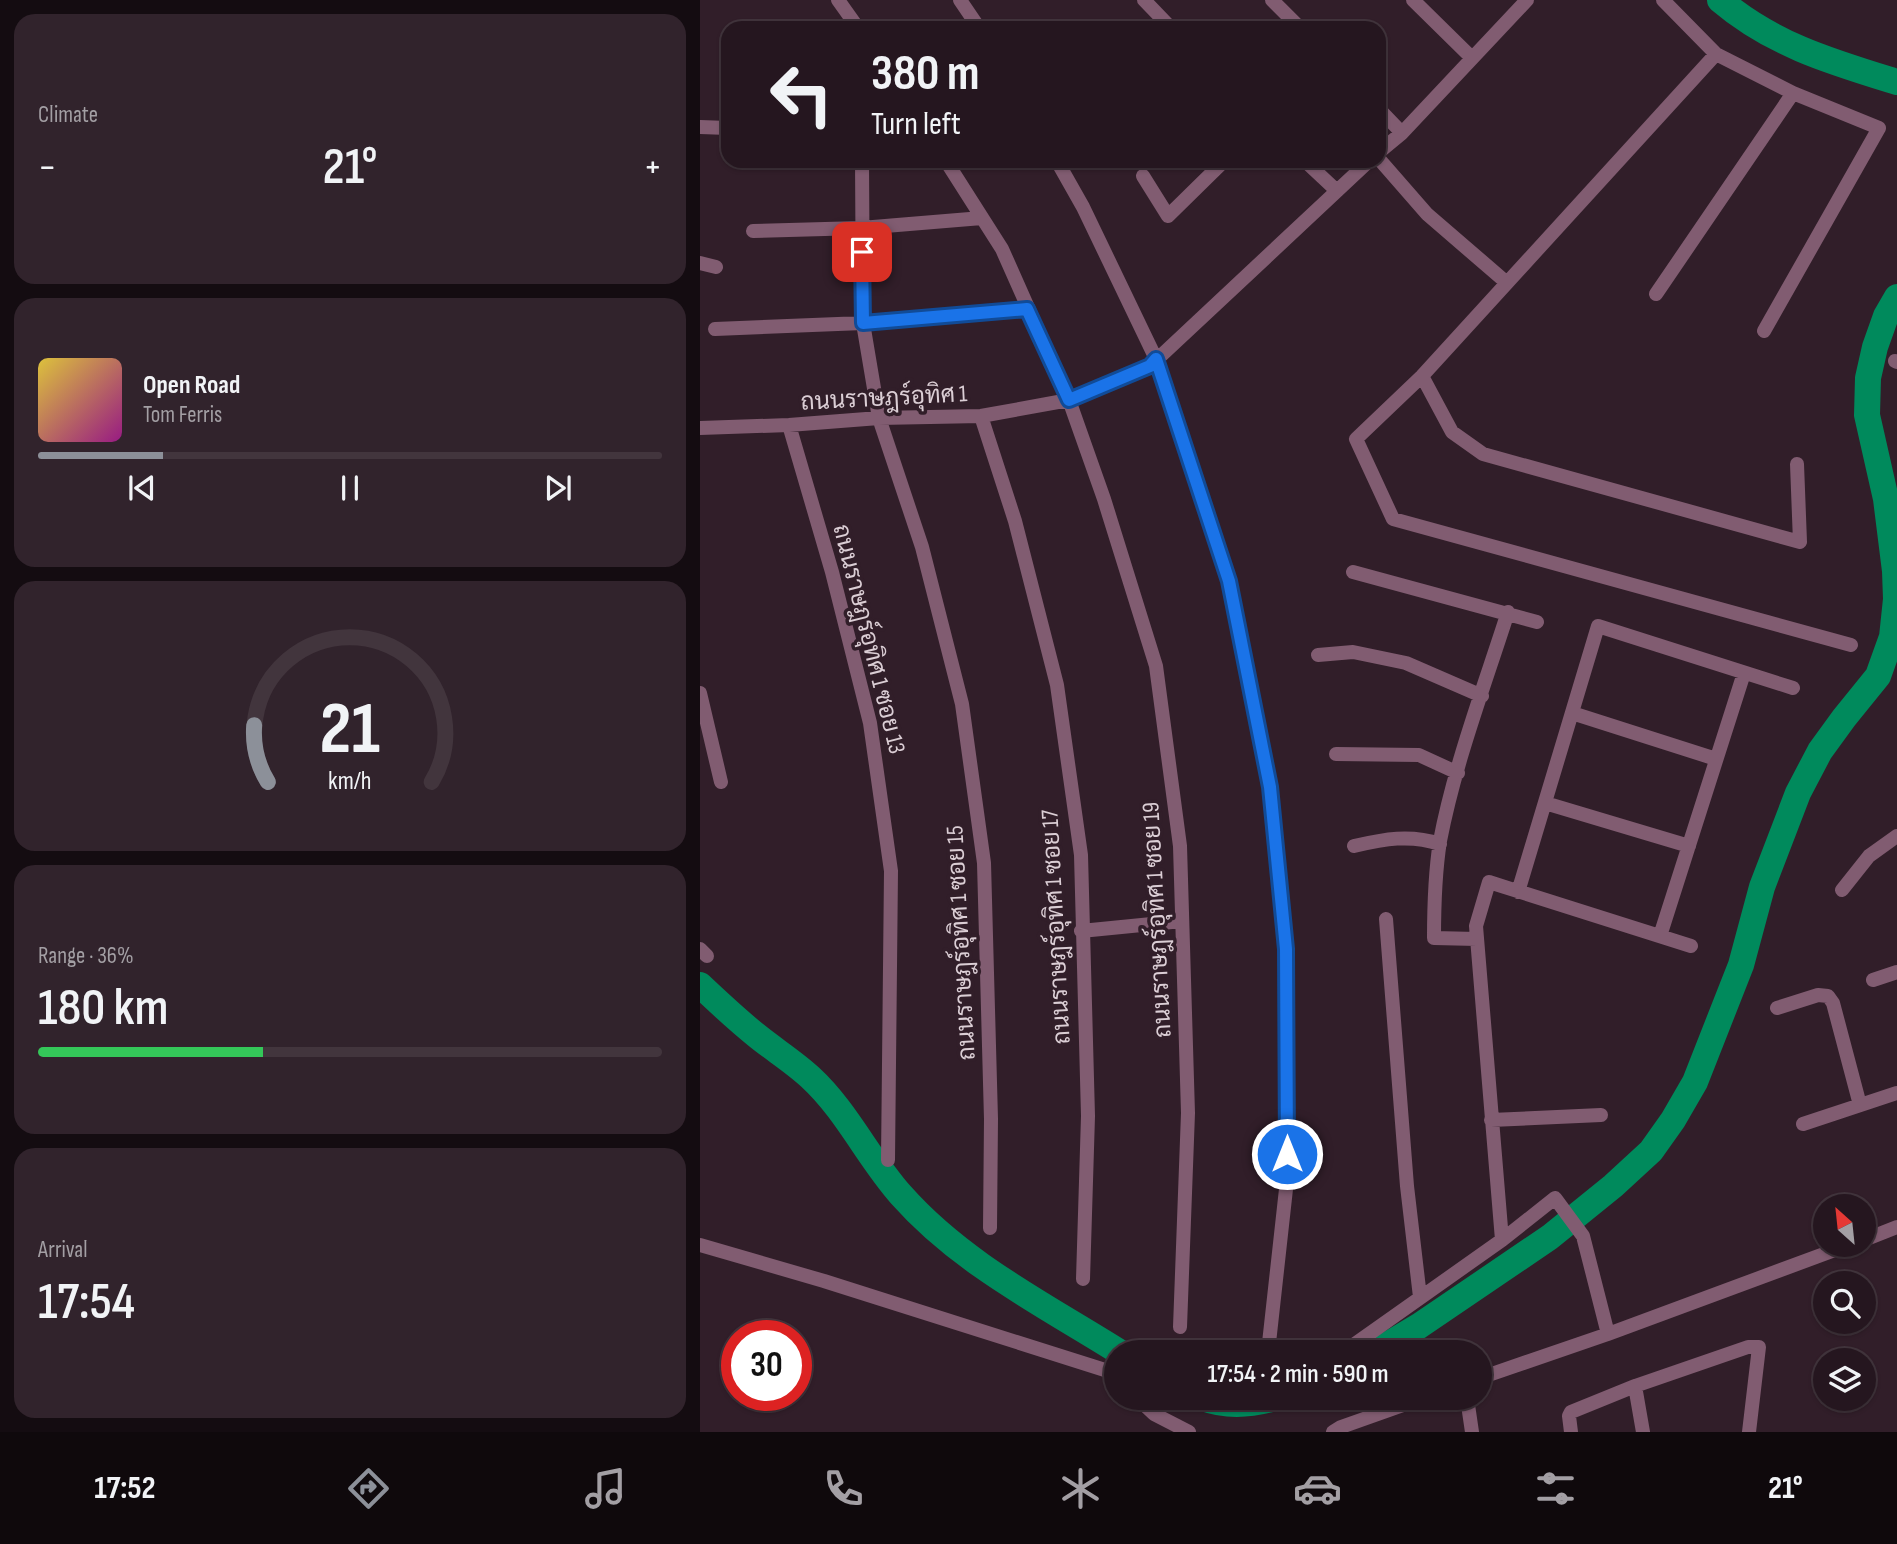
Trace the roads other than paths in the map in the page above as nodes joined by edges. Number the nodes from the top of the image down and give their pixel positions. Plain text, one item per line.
1 (838, 0) edge
2 (960, 0) edge
3 (1144, 0) edge
4 (1272, 0) edge
5 (1413, 0) edge
6 (1527, 0) edge
7 (1663, 0) edge
8 (853, 21) edge
9 (974, 21) edge
10 (1164, 21) edge
11 (1293, 21) edge
12 (1716, 54) junction
13 (1472, 58) junction
14 (1793, 93) junction
15 (1386, 116) edge
16 (700, 127) edge
17 (721, 128) edge
18 (1402, 133) junction
19 (1386, 146) edge
20 (1386, 167) edge
21 (862, 168) edge
22 (950, 168) edge
23 (1062, 168) edge
24 (1216, 168) edge
25 (1313, 168) edge
26 (1362, 168) edge
27 (1143, 176) dead end
28 (1337, 191) junction
29 (982, 218) junction
30 (861, 228) junction
31 (753, 231) dead end
32 (700, 263) edge
33 (716, 267) dead end
34 (1507, 283) junction
35 (1656, 293) dead end
36 (1027, 309) junction
37 (863, 323) junction
38 (715, 329) dead end
39 (1764, 331) dead end
40 (1156, 359) junction
41 (1422, 376) junction
42 (1069, 400) junction
43 (981, 416) junction
44 (879, 418) junction
45 (789, 425) junction
46 (700, 428) edge
47 (1797, 464) dead end
48 (1353, 572) dead end
49 (1508, 612) junction
50 (1537, 622) dead end
51 (1851, 645) dead end
52 (1318, 655) dead end
53 (1744, 673) junction
54 (1793, 688) dead end
55 (700, 693) edge
56 (1482, 695) junction
57 (1572, 713) junction
58 (1336, 754) dead end
59 (1716, 760) junction
60 (1458, 773) junction
61 (721, 782) dead end
62 (1545, 803) junction
63 (1897, 836) edge
64 (1440, 844) junction
65 (1354, 846) dead end
66 (1689, 846) junction
67 (1842, 890) dead end
68 (1518, 892) junction
69 (1386, 919) dead end
70 (1182, 921) junction
71 (1081, 931) junction
72 (1660, 936) junction
73 (1477, 939) junction
74 (1691, 946) dead end
75 (1897, 972) edge
76 (1873, 980) dead end
77 (1777, 1008) dead end
78 (1897, 1093) edge
79 (1860, 1105) junction
80 (1601, 1115) dead end
81 (1491, 1120) junction
82 (1803, 1124) dead end
83 (888, 1160) dead end
84 (1897, 1227) edge
85 (990, 1228) dead end
86 (1876, 1235) edge
87 (1502, 1240) junction
88 (700, 1245) edge
89 (1816, 1257) edge
90 (1083, 1279) dead end
91 (1420, 1297) junction
92 (1180, 1327) dead end
93 (1608, 1334) junction
94 (1269, 1340) edge
95 (1359, 1340) edge
96 (1104, 1370) edge
97 (1492, 1374) edge
98 (1635, 1386) junction
99 (1150, 1410) edge
100 (1390, 1410) edge
101 (1469, 1410) edge
102 (1337, 1429) edge
103 (1189, 1432) edge
104 (1472, 1432) edge
105 (1572, 1432) edge
106 (1643, 1432) edge
107 (1749, 1432) edge

1 - 8 street
2 - 9 street
3 - 10 street
4 - 11 street
5 - 13 street
6 - 13 street
7 - 12 street
12 - 14 street
12 - 34 street
13 - 18 street
14 - 35 street
14 - 39 street
15 - 18 street
16 - 17 street
18 - 19 street
20 - 34 street
21 - 30 street, ถนนราษฎร์อุทิศ 1 ซอย 15
22 - 29 street, ถนนราษฎร์อุทิศ 1 ซอย 19
23 - 40 street
24 - 27 street
25 - 28 street
26 - 28 street, ถนนราษฎร์อุทิศ 1
28 - 40 street, ถนนราษฎร์อุทิศ 1
29 - 30 street
29 - 36 street, ถนนราษฎร์อุทิศ 1 ซอย 19
30 - 31 street
30 - 37 street, ถนนราษฎร์อุทิศ 1 ซอย 15
32 - 33 street
34 - 41 street
36 - 37 street
36 - 42 street, ถนนราษฎร์อุทิศ 1 ซอย 19
37 - 38 street
37 - 44 street, ถนนราษฎร์อุทิศ 1 ซอย 15
40 - 42 street, ถนนราษฎร์อุทิศ 1
40 - 94 street
41 - 47 street
41 - 51 street
42 - 43 street, ถนนราษฎร์อุทิศ 1
42 - 70 street, ถนนราษฎร์อุทิศ 1 ซอย 19
43 - 44 street, ถนนราษฎร์อุทิศ 1
43 - 71 street, ถนนราษฎร์อุทิศ 1 ซอย 17
44 - 45 street, ถนนราษฎร์อุทิศ 1
44 - 85 street, ถนนราษฎร์อุทิศ 1 ซอย 15
45 - 46 street, ถนนราษฎร์อุทิศ 1
45 - 83 street, ถนนราษฎร์อุทิศ 1 ซอย 13
48 - 49 street
49 - 50 street
49 - 56 street
52 - 56 street
53 - 54 street
53 - 57 street
53 - 59 street
55 - 61 street
56 - 60 street
57 - 59 street
57 - 62 street
58 - 60 street
59 - 66 street
60 - 64 street
62 - 66 street
62 - 68 street
63 - 67 street
64 - 65 street
64 - 73 street
66 - 72 street
68 - 72 street
68 - 73 street
69 - 91 street
70 - 71 street
70 - 92 street, ถนนราษฎร์อุทิศ 1 ซอย 19
71 - 90 street, ถนนราษฎร์อุทิศ 1 ซอย 17
72 - 74 street
73 - 81 street
75 - 76 street
77 - 79 street
78 - 79 street
79 - 82 street
80 - 81 street
81 - 87 street
84 - 86 street
87 - 91 street
87 - 93 street
88 - 96 street
89 - 93 street
91 - 95 street
93 - 97 street
98 - 105 street
98 - 106 street
98 - 107 street
99 - 103 street
100 - 102 street
101 - 104 street

